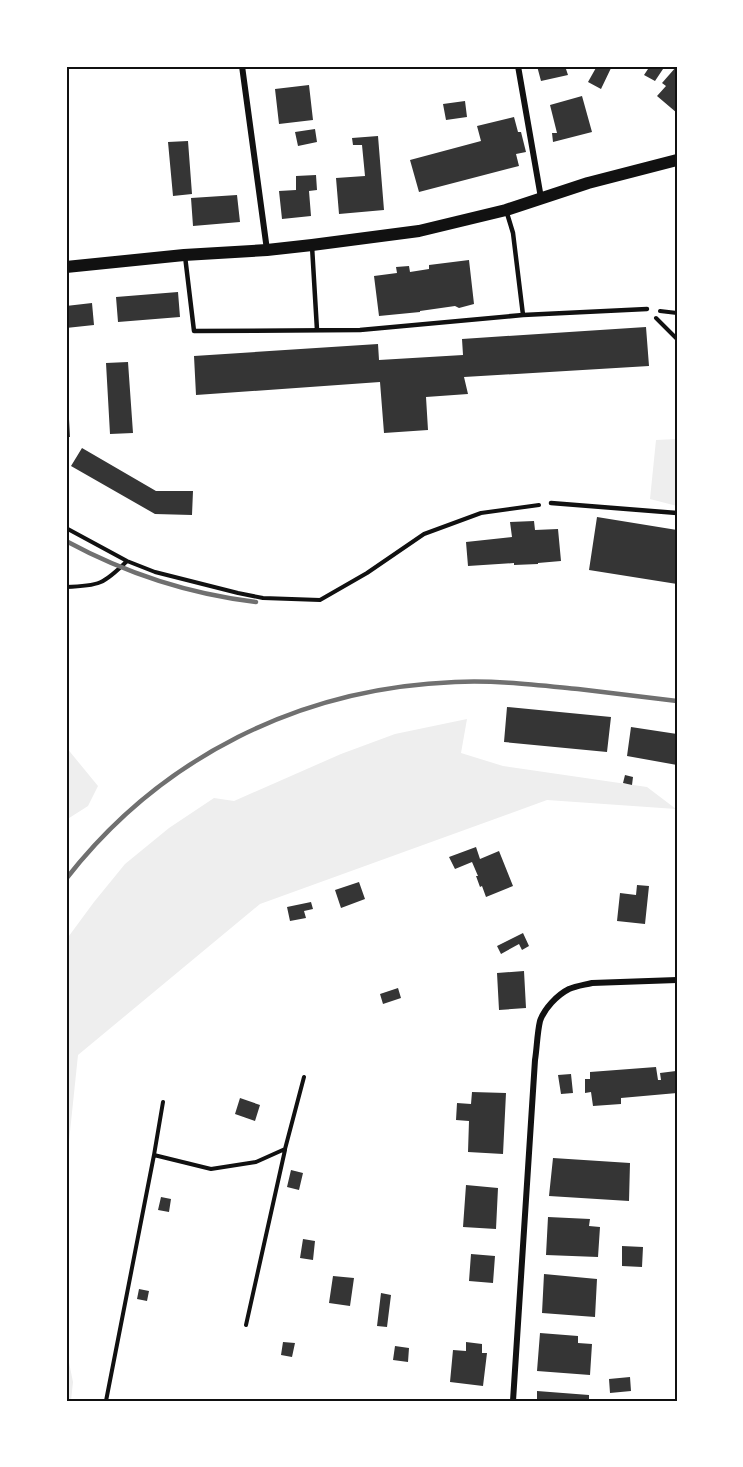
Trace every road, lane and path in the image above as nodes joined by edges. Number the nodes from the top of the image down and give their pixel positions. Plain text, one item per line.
1 (242, 66) edge
2 (518, 66) edge
3 (677, 160) edge
4 (542, 199) junction
5 (506, 210) junction
6 (312, 245) junction
7 (267, 250) junction
8 (184, 255) junction
9 (66, 267) edge
10 (647, 309) joint
11 (523, 315) junction
12 (317, 330) junction
13 (677, 339) edge
14 (551, 503) joint
15 (677, 513) edge
16 (66, 528) edge
17 (127, 561) junction
18 (66, 587) edge
19 (677, 980) edge
20 (304, 1077) dead end
21 (164, 1102) dead end
22 (285, 1149) junction
23 (154, 1155) junction
24 (246, 1325) dead end
25 (106, 1401) edge
26 (513, 1401) edge

1 - 7 street
2 - 4 street
3 - 4 main road
4 - 5 main road
5 - 6 main road
5 - 11 lane
6 - 7 main road
6 - 12 lane
7 - 8 main road
8 - 9 main road
8 - 12 lane
10 - 11 lane
10 - 13 path
11 - 12 lane
14 - 15 lane
14 - 17 path
16 - 17 path
17 - 18 path
19 - 26 street
20 - 22 path
21 - 23 path
22 - 23 path
22 - 24 path
23 - 25 path

